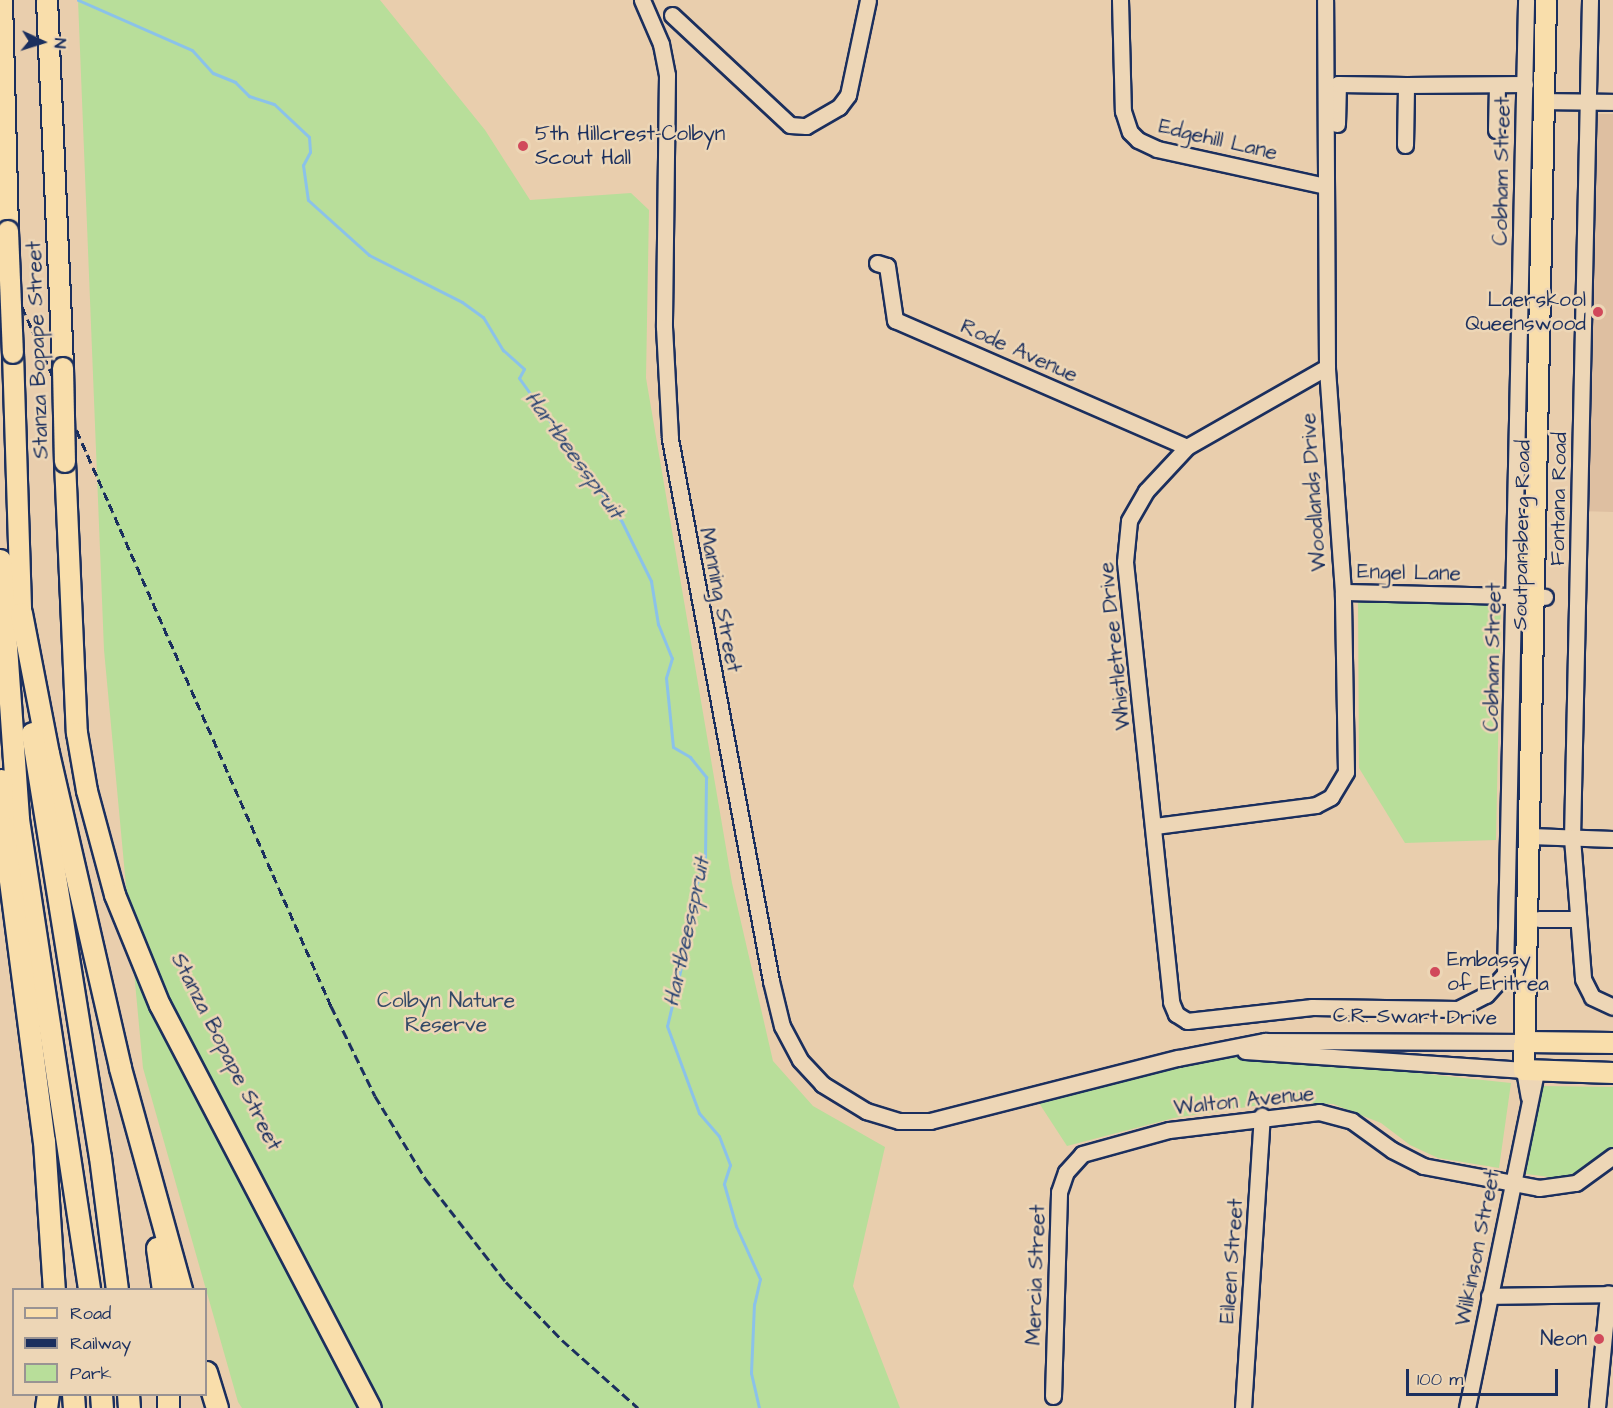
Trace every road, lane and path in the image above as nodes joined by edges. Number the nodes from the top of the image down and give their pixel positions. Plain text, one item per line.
1 (2, 0) edge
2 (47, 0) edge
3 (642, 0) edge
4 (868, 0) edge
5 (1120, 0) edge
6 (1325, 0) edge
7 (1526, 0) edge
8 (1546, 0) edge
9 (1557, 0) edge
10 (1590, 0) edge
11 (672, 11) edge
12 (1525, 84) junction
13 (1497, 85) junction
14 (1406, 86) junction
15 (1549, 101) junction
16 (1588, 101) junction
17 (1613, 102) edge
18 (1337, 124) dead end
19 (1496, 130) dead end
20 (1406, 145) dead end
21 (1325, 186) junction
22 (877, 263) dead end
23 (1327, 367) junction
24 (1186, 447) junction
25 (0, 560) edge
26 (1343, 592) junction
27 (1515, 596) junction
28 (1540, 596) junction
29 (21, 613) junction
30 (75, 699) junction
31 (0, 761) edge
32 (1155, 826) junction
33 (1536, 837) junction
34 (1572, 838) junction
35 (1613, 839) edge
36 (1539, 919) junction
37 (1578, 919) junction
38 (1613, 1007) edge
39 (1180, 1018) joint
40 (1531, 1042) junction
41 (1613, 1043) edge
42 (1218, 1050) junction
43 (1530, 1070) junction
44 (1613, 1073) edge
45 (876, 1114) joint
46 (1262, 1116) junction
47 (136, 1135) junction
48 (44, 1141) junction
49 (1613, 1156) edge
50 (1074, 1160) joint
51 (1512, 1181) junction
52 (54, 1288) edge
53 (63, 1288) edge
54 (89, 1288) edge
55 (117, 1288) edge
56 (163, 1288) edge
57 (180, 1288) edge
58 (1611, 1294) edge
59 (1490, 1296) junction
60 (207, 1375) edge
61 (1053, 1396) dead end
62 (1597, 1407) edge
63 (217, 1408) edge
64 (372, 1408) edge
65 (385, 1408) edge
66 (1243, 1408) edge
67 (1467, 1408) edge

1 - 29 main road, bridge
2 - 30 main road, Stanza Bopape Street, bridge
3 - 45 street, Manning Street
4 - 11 street
5 - 21 street, Edgehill Lane
6 - 21 street, Woodlands Drive
7 - 12 street, Cobham Street
8 - 15 main road, Soutpansberg Road
9 - 15 main road, Soutpansberg Road
10 - 16 street, Fontana Road
12 - 13 street
12 - 27 street, Cobham Street
13 - 14 street
13 - 19 street
14 - 18 street
14 - 20 street
15 - 16 street
15 - 28 main road, Soutpansberg Road
16 - 17 street
16 - 34 street, Fontana Road
21 - 23 street, Woodlands Drive
22 - 24 street, Rode Avenue
23 - 24 street, Whistletree Drive
23 - 26 street, Woodlands Drive
24 - 32 street, Whistletree Drive
25 - 54 highway
26 - 27 street, Engel Lane
26 - 32 street, Woodlands Drive
27 - 28 street, Engel Lane
27 - 39 street, Cobham Street
28 - 33 main road, Soutpansberg Road
29 - 47 highway
29 - 55 highway
30 - 64 main road, Stanza Bopape Street
30 - 65 main road, Stanza Bopape Street
31 - 48 highway
32 - 39 street, Whistletree Drive
33 - 34 street
33 - 36 main road, Soutpansberg Road
33 - 40 main road, Soutpansberg Road
34 - 35 street
34 - 37 street, Fontana Road
36 - 37 street
36 - 40 main road, Soutpansberg Road
37 - 38 street, Fontana Road
40 - 41 main road, C.R. Swart Drive
40 - 42 street, C.R. Swart Drive
40 - 43 main road, Soutpansberg Road
42 - 43 street, C.R. Swart Drive
42 - 45 street, C.R. Swart Drive
43 - 44 main road, C.R. Swart Drive
43 - 51 street, Wilkinson Street
46 - 50 street, Walton Avenue
46 - 51 street, Walton Avenue
46 - 66 street, Eileen Street
47 - 56 highway
47 - 57 highway
48 - 52 highway
48 - 53 highway
49 - 51 street, Walton Avenue
50 - 61 street, Mercia Street
51 - 59 street, Wilkinson Street
58 - 59 street
58 - 62 street
59 - 67 street, Wilkinson Street
60 - 63 highway

